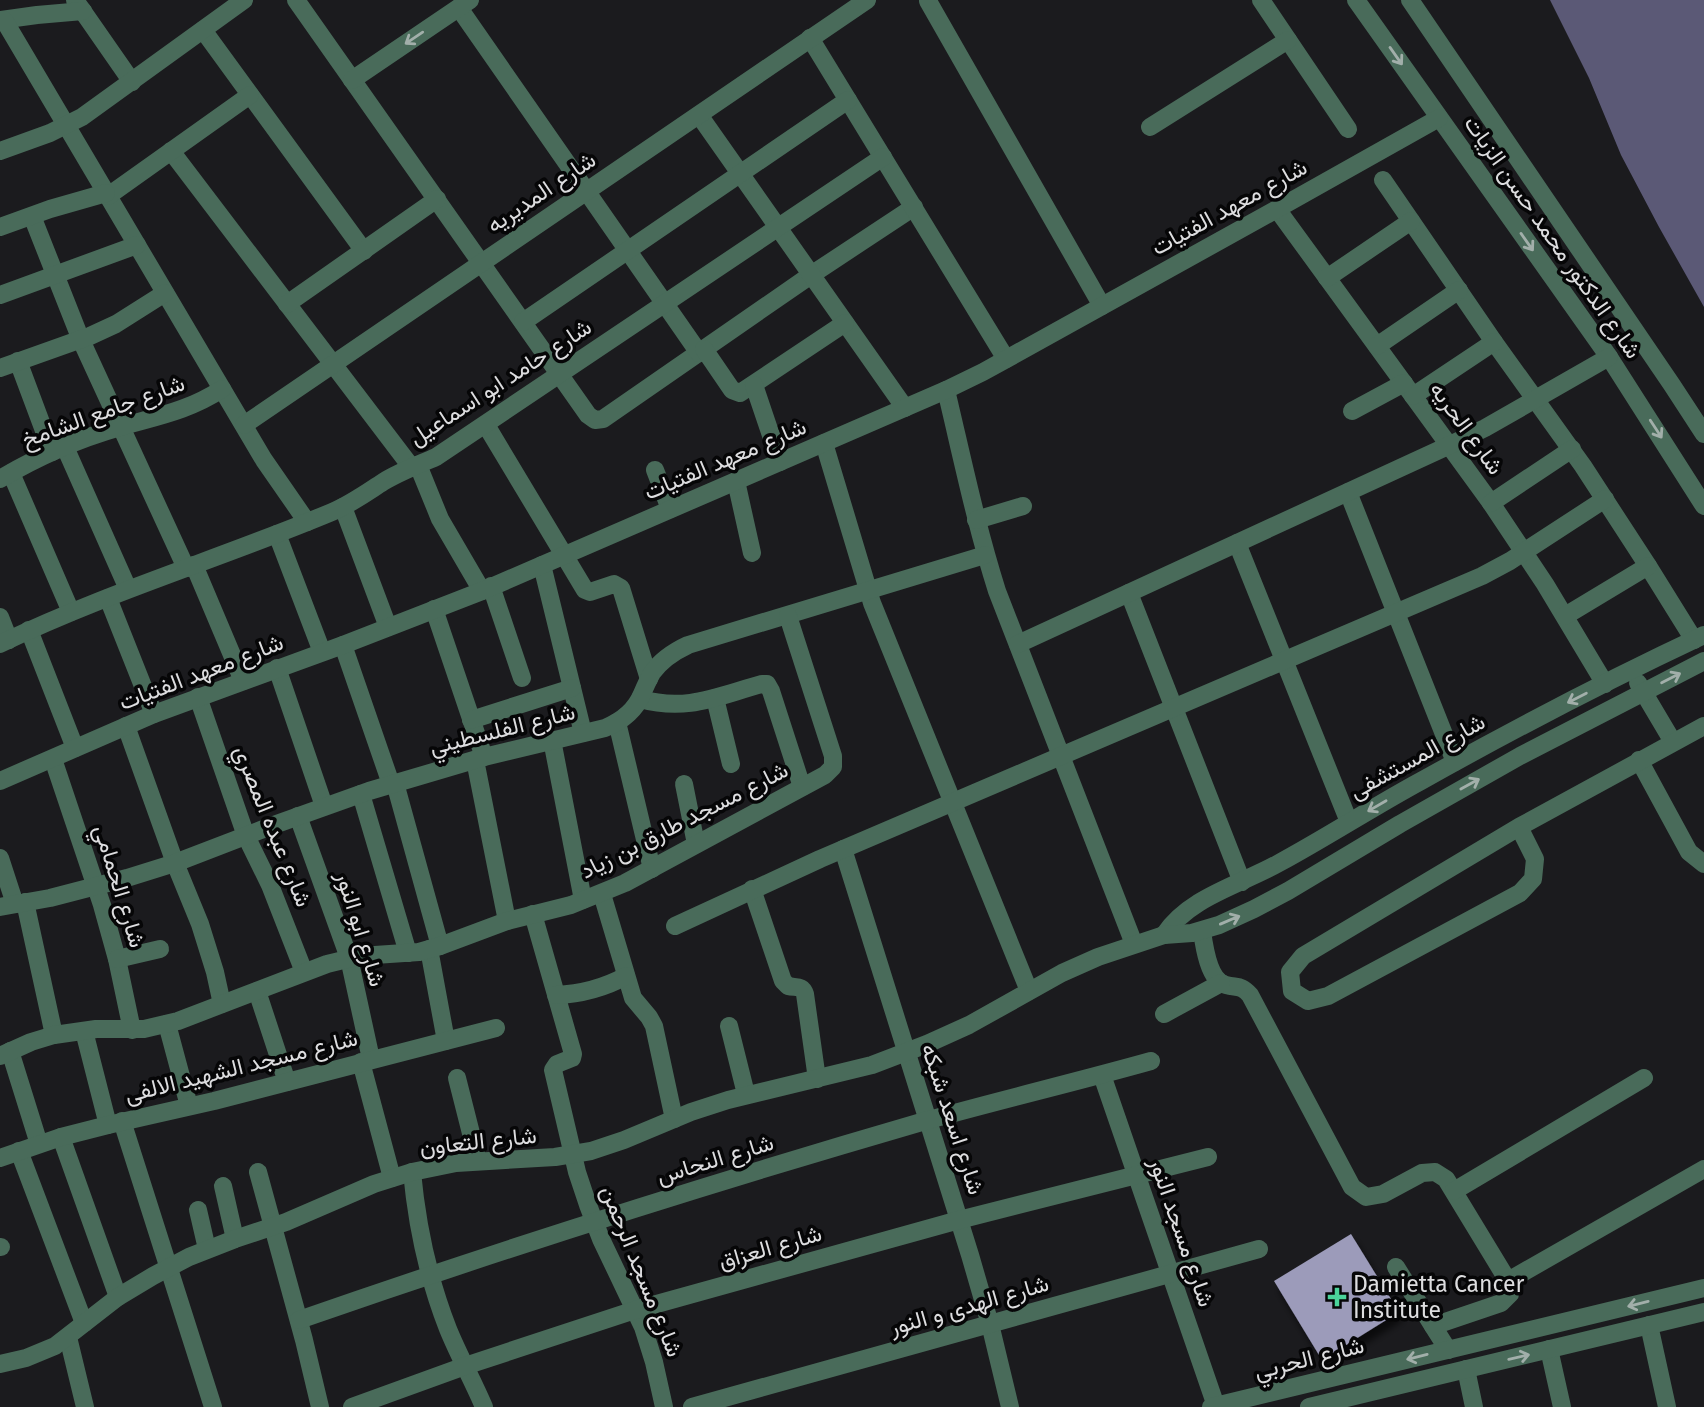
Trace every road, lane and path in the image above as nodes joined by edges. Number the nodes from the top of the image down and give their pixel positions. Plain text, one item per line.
1 (296, 0) edge
2 (867, 0) edge
3 (1261, 0) edge
4 (1356, 0) edge
5 (1410, 0) edge
6 (928, 1) edge
7 (467, 2) edge
8 (232, 4) edge
9 (79, 6) edge
10 (2, 20) edge
11 (203, 30) junction
12 (810, 38) junction
13 (1287, 40) junction
14 (352, 80) junction
15 (132, 82) junction
16 (250, 95) junction
17 (848, 100) junction
18 (699, 115) junction
19 (1439, 118) junction
20 (66, 126) junction
21 (1150, 127) dead end
22 (1348, 129) dead end
23 (0, 151) edge
24 (171, 151) junction
25 (883, 157) junction
26 (740, 174) junction
27 (1383, 180) dead end
28 (586, 191) junction
29 (107, 194) junction
30 (436, 199) junction
31 (914, 207) junction
32 (1277, 209) junction
33 (32, 216) junction
34 (1411, 221) junction
35 (0, 227) edge
36 (778, 228) junction
37 (137, 245) junction
38 (364, 250) junction
39 (628, 251) junction
40 (481, 263) junction
41 (55, 275) junction
42 (811, 275) junction
43 (1327, 278) junction
44 (1459, 290) junction
45 (166, 293) junction
46 (0, 295) edge
47 (287, 304) junction
48 (665, 304) junction
49 (1102, 306) junction
50 (523, 322) junction
51 (845, 323) junction
52 (81, 340) junction
53 (1494, 342) junction
54 (1377, 346) junction
55 (701, 351) junction
56 (1609, 357) junction
57 (1006, 359) junction
58 (18, 362) junction
59 (333, 365) junction
60 (0, 368) edge
61 (560, 374) junction
62 (754, 385) junction
63 (222, 389) junction
64 (1408, 389) junction
65 (946, 390) junction
66 (1536, 400) junction
67 (905, 408) junction
68 (1352, 411) dead end
69 (244, 425) junction
70 (486, 425) junction
71 (121, 427) junction
72 (1704, 434) edge
73 (824, 443) junction
74 (1450, 445) junction
75 (58, 449) junction
76 (1572, 449) junction
77 (780, 462) junction
78 (415, 466) junction
79 (655, 470) dead end
80 (6, 476) edge
81 (736, 481) junction
82 (1348, 492) junction
83 (1605, 499) junction
84 (1491, 503) junction
85 (1023, 506) dead end
86 (1704, 506) edge
87 (343, 507) junction
88 (670, 509) junction
89 (976, 520) junction
90 (307, 522) junction
91 (277, 534) junction
92 (1237, 543) junction
93 (752, 552) dead end
94 (1524, 552) junction
95 (564, 555) junction
96 (985, 555) junction
97 (542, 565) junction
98 (1648, 566) junction
99 (190, 567) junction
100 (486, 588) junction
101 (128, 589) junction
102 (868, 592) junction
103 (1129, 593) junction
104 (107, 598) junction
105 (434, 610) junction
106 (71, 612) junction
107 (1396, 613) junction
108 (788, 616) junction
109 (1565, 616) junction
110 (0, 617) edge
111 (388, 627) junction
112 (29, 630) junction
113 (1699, 638) edge
114 (4, 642) edge
115 (343, 645) junction
116 (1018, 645) junction
117 (322, 652) junction
118 (1284, 661) junction
119 (1704, 661) edge
120 (277, 668) junction
121 (1630, 671) junction
122 (523, 678) dead end
123 (649, 679) junction
124 (243, 681) junction
125 (1605, 684) junction
126 (572, 688) junction
127 (1643, 692) junction
128 (198, 697) junction
129 (715, 698) junction
130 (640, 699) junction
131 (1174, 708) junction
132 (153, 714) junction
133 (471, 720) junction
134 (617, 722) junction
135 (126, 726) junction
136 (1704, 726) edge
137 (583, 733) junction
138 (552, 740) junction
139 (1673, 742) junction
140 (75, 748) junction
141 (1061, 756) junction
142 (479, 758) junction
143 (52, 759) junction
144 (1639, 761) junction
145 (1455, 762) junction
146 (731, 764) dead end
147 (0, 781) edge
148 (393, 784) junction
149 (684, 784) dead end
150 (802, 787) junction
151 (361, 794) junction
152 (953, 803) junction
153 (324, 806) junction
154 (298, 816) junction
155 (1349, 822) junction
156 (1519, 827) junction
157 (246, 836) junction
158 (696, 844) junction
159 (843, 849) junction
160 (0, 858) edge
161 (175, 863) junction
162 (1704, 864) edge
163 (652, 869) junction
164 (1242, 883) junction
165 (97, 887) junction
166 (752, 889) junction
167 (601, 894) junction
168 (583, 900) junction
169 (13, 904) edge
170 (533, 914) junction
171 (507, 921) junction
172 (675, 926) dead end
173 (1202, 931) junction
174 (1164, 935) junction
175 (1134, 944) junction
176 (435, 948) junction
177 (160, 949) dead end
178 (408, 953) junction
179 (349, 958) junction
180 (117, 959) junction
181 (304, 972) junction
182 (626, 976) junction
183 (1221, 983) junction
184 (257, 991) junction
185 (1029, 991) junction
186 (556, 995) junction
187 (222, 1004) junction
188 (1164, 1014) dead end
189 (167, 1024) junction
190 (729, 1027) dead end
191 (496, 1028) dead end
192 (132, 1030) junction
193 (84, 1031) junction
194 (54, 1035) junction
195 (446, 1041) junction
196 (5, 1053) edge
197 (906, 1053) junction
198 (366, 1060) junction
199 (1151, 1061) dead end
200 (1102, 1075) junction
201 (1644, 1078) dead end
202 (457, 1079) dead end
203 (817, 1079) junction
204 (287, 1082) junction
205 (746, 1094) junction
206 (189, 1107) junction
207 (674, 1119) junction
208 (927, 1121) junction
209 (115, 1123) junction
210 (61, 1138) junction
211 (39, 1144) junction
212 (19, 1151) junction
213 (573, 1155) junction
214 (1208, 1157) dead end
215 (0, 1158) edge
216 (478, 1161) junction
217 (1704, 1169) edge
218 (258, 1172) dead end
219 (412, 1172) junction
220 (1136, 1175) junction
221 (392, 1178) junction
222 (223, 1186) dead end
223 (1454, 1191) junction
224 (198, 1210) dead end
225 (959, 1220) junction
226 (594, 1221) junction
227 (272, 1227) junction
228 (235, 1238) junction
229 (207, 1249) junction
230 (1259, 1249) dead end
231 (169, 1267) junction
232 (1396, 1268) dead end
233 (1171, 1274) junction
234 (430, 1275) junction
235 (1508, 1282) junction
236 (1704, 1288) edge
237 (118, 1297) junction
238 (635, 1310) junction
239 (1704, 1312) edge
240 (299, 1320) junction
241 (84, 1323) junction
242 (990, 1324) junction
243 (1649, 1325) junction
244 (1433, 1326) junction
245 (68, 1337) junction
246 (1549, 1349) junction
247 (1448, 1350) junction
248 (0, 1364) edge
249 (465, 1366) junction
250 (1466, 1369) junction
251 (1214, 1406) edge
252 (85, 1407) edge
253 (213, 1407) edge
254 (320, 1407) edge
255 (352, 1407) edge
256 (484, 1407) edge
257 (664, 1407) edge
258 (692, 1407) edge
259 (1010, 1407) edge
260 (1310, 1407) edge
261 (1474, 1407) edge
262 (1562, 1407) edge
263 (1667, 1407) edge

1 - 14 street
2 - 12 street, شارع المديريه
3 - 13 street
4 -> 19 street, شارع الدكتور محمد حسن الزيات
5 - 72 street, شارع الدكتور محمد حسن الزيات
6 - 49 street
7 -> 14 street
7 - 28 street
8 - 11 street
9 - 10 street
9 - 15 street
10 - 20 street
11 - 15 street
11 - 16 street
12 - 17 street
12 - 18 street, شارع المديريه
13 - 21 street
13 - 22 street
14 - 30 street
15 - 20 street
16 - 24 street
16 - 38 street
17 - 25 street
17 - 26 street
18 - 26 street
18 - 28 street, شارع المديريه
19 - 32 street, شارع معهد الفتيات
19 -> 56 street, شارع الدكتور محمد حسن الزيات
20 - 23 street
20 - 29 street
24 - 29 street
24 - 47 street
25 - 31 street
25 - 36 street, شارع حامد ابو اسماعيل
26 - 36 street
26 - 39 street
27 - 34 street
28 - 39 street
28 - 40 street, شارع المديريه
29 - 33 street
29 - 37 street
30 - 38 street
30 - 40 street
31 - 42 street
31 - 57 street
32 - 43 street, شارع الحريه
32 - 49 street, شارع معهد الفتيات
33 - 35 street
33 - 41 street
34 - 43 street
34 - 44 street
36 - 42 street
36 - 48 street, شارع حامد ابو اسماعيل
37 - 41 street
37 - 45 street
38 - 47 street
39 - 48 street
39 - 50 street
40 - 50 street
40 - 59 street, شارع المديريه
41 - 46 street
41 - 52 street
42 - 51 street
42 - 55 street
43 - 54 street, شارع الحريه
44 - 53 street
44 - 54 street
45 - 52 street
45 - 63 street
47 - 59 street
48 - 55 street
48 - 61 street, شارع حامد ابو اسماعيل
49 - 57 street, شارع معهد الفتيات
50 - 61 street
51 - 62 street
51 - 67 street
52 - 58 street
52 - 71 street
53 - 64 street
53 - 66 street
54 - 64 street, شارع الحريه
55 - 61 street
55 - 62 street
56 - 66 street
56 -> 86 street, شارع الدكتور محمد حسن الزيات
57 - 65 street, شارع معهد الفتيات
58 - 60 street
58 - 75 street
59 - 69 street, شارع المديريه
59 - 78 street
61 - 70 street, شارع حامد ابو اسماعيل
62 - 77 street
63 - 69 street
63 - 71 street, شارع جامع الشامخ
64 - 68 street
64 - 74 street, شارع الحريه
65 - 67 street, شارع معهد الفتيات
65 - 89 street
66 - 74 street
66 - 76 street
67 - 73 street, شارع معهد الفتيات
69 - 90 street
70 - 78 street, شارع حامد ابو اسماعيل
70 - 95 street
71 - 75 street, شارع جامع الشامخ
71 - 99 street
73 - 77 street, شارع معهد الفتيات
73 - 102 street
74 - 82 street
74 - 84 street, شارع الحريه
75 - 80 street, شارع جامع الشامخ
75 - 101 street
76 - 83 street
76 - 84 street
77 - 81 street, شارع معهد الفتيات
78 - 87 street, شارع حامد ابو اسماعيل
78 - 100 street
79 - 88 street
80 - 106 street
81 - 88 street, شارع معهد الفتيات
81 - 93 street
82 - 92 street
82 - 107 street
83 - 94 street
83 - 98 street
84 - 94 street, شارع الحريه
85 - 89 street
87 - 90 street, شارع حامد ابو اسماعيل
87 - 111 street
88 - 95 street, شارع معهد الفتيات
89 - 96 street
90 - 91 street, شارع حامد ابو اسماعيل
91 - 99 street, شارع حامد ابو اسماعيل
91 - 117 street
92 - 103 street
92 - 118 street
94 - 107 street
94 - 109 street, شارع الحريه
95 - 97 street, شارع معهد الفتيات
95 - 123 street
96 - 102 street, شارع الفلسطيني
96 - 116 street
97 - 100 street, شارع معهد الفتيات
97 - 126 street
98 - 109 street
98 - 113 street
99 - 101 street, شارع حامد ابو اسماعيل
99 - 124 street
100 - 105 street, شارع معهد الفتيات
100 - 122 street
101 - 104 street, شارع حامد ابو اسماعيل
102 - 108 street, شارع الفلسطيني
102 - 152 street
103 - 116 street
103 - 131 street
104 - 106 street, شارع حامد ابو اسماعيل
104 - 132 street
105 - 111 street, شارع معهد الفتيات
105 - 133 street
106 - 112 street, شارع حامد ابو اسماعيل
107 - 118 street
107 - 145 street
108 - 123 street, شارع الفلسطيني
108 - 150 street, شارع مسجد طارق بن زياد
109 - 125 street, شارع الحريه
110 - 114 street
111 - 115 street, شارع معهد الفتيات
112 - 114 street, شارع حامد ابو اسماعيل
112 - 140 street
113 - 121 street, شارع المستشفى
115 - 117 street, شارع معهد الفتيات
115 - 148 street
116 - 141 street
117 - 120 street, شارع معهد الفتيات
118 - 131 street
118 - 155 street
127 -> 119 street
120 - 124 street, شارع معهد الفتيات
120 - 153 street
121 - 125 street, شارع المستشفى
121 - 127 street
123 - 130 street, شارع الفلسطيني
124 - 128 street, شارع معهد الفتيات
125 -> 145 street, شارع المستشفى
126 - 133 street
126 - 137 street
127 - 139 street
173 -> 127 street
128 - 132 street, شارع معهد الفتيات
128 - 157 street, شارع عبده المصري
129 - 130 street
129 - 146 street
129 - 150 street
130 - 134 street, شارع الفلسطيني
131 - 141 street
131 - 164 street
132 - 135 street, شارع معهد الفتيات
133 - 142 street
134 - 137 street, شارع الفلسطيني
134 - 163 street
135 - 140 street, شارع معهد الفتيات
135 - 161 street
136 - 139 street
137 - 138 street, شارع الفلسطيني
138 - 142 street, شارع الفلسطيني
138 - 168 street
139 - 144 street
140 - 143 street, شارع معهد الفتيات
141 - 152 street
141 - 175 street
142 - 148 street, شارع الفلسطيني
142 - 171 street
143 - 147 street, شارع معهد الفتيات
143 - 165 street, شارع الحمامي
144 - 156 street
144 - 162 street
145 -> 155 street, شارع المستشفى
148 - 151 street, شارع الفلسطيني
148 - 176 street
149 - 158 street
150 - 158 street, شارع مسجد طارق بن زياد
151 - 153 street, شارع الفلسطيني
151 - 178 street
152 - 159 street
152 - 185 street
153 - 154 street, شارع الفلسطيني
154 - 157 street, شارع الفلسطيني
154 - 179 street, شارع ابو النور
155 - 164 street, شارع المستشفى
156 - 156 street
157 - 161 street, شارع الفلسطيني
157 - 181 street, شارع عبده المصري
158 - 163 street, شارع مسجد طارق بن زياد
159 - 166 street
159 - 197 street, شارع اسعد شبكه
160 - 169 street
161 - 165 street, شارع الفلسطيني
161 - 187 street
163 - 167 street, شارع مسجد طارق بن زياد
164 - 174 street, شارع المستشفى
165 - 169 street, شارع الفلسطيني
165 - 180 street, شارع الحمامي
166 - 172 street
166 - 203 street
167 - 168 street, شارع مسجد طارق بن زياد
167 - 182 street
168 - 170 street, شارع مسجد طارق بن زياد
169 - 194 street
170 - 171 street, شارع مسجد طارق بن زياد
170 - 186 street
171 - 176 street, شارع مسجد طارق بن زياد
173 - 174 street
173 - 183 street
174 - 175 street
175 - 185 street
176 - 178 street, شارع مسجد طارق بن زياد
176 - 195 street
177 - 180 street
178 - 179 street, شارع مسجد طارق بن زياد
179 - 181 street, شارع مسجد طارق بن زياد
179 - 198 street, شارع ابو النور
180 - 192 street, شارع الحمامي
181 - 184 street, شارع مسجد طارق بن زياد
182 - 186 street
182 - 207 street
183 - 188 street
183 - 223 street
184 - 187 street, شارع مسجد طارق بن زياد
184 - 204 street
185 - 197 street
186 - 213 street, شارع مسجد الرحمن
187 - 189 street, شارع مسجد طارق بن زياد
189 - 192 street, شارع مسجد طارق بن زياد
189 - 206 street
190 - 205 street
191 - 195 street, شارع مسجد الشهيد الالفى
192 - 193 street, شارع مسجد طارق بن زياد
193 - 194 street, شارع مسجد طارق بن زياد
193 - 209 street
194 - 196 street, شارع مسجد طارق بن زياد
195 - 198 street, شارع مسجد الشهيد الالفى
196 - 211 street
197 - 203 street, شارع التعاون
197 - 208 street, شارع اسعد شبكه
198 - 204 street, شارع مسجد الشهيد الالفى
198 - 221 street, شارع ابو النور
199 - 200 street, شارع النحاس
200 - 208 street, شارع النحاس
200 - 220 street, شارع مسجد النور
201 - 223 street
202 - 216 street
203 - 205 street, شارع التعاون
204 - 206 street, شارع مسجد الشهيد الالفى
205 - 207 street, شارع التعاون
206 - 209 street, شارع مسجد الشهيد الالفى
207 - 213 street, شارع التعاون
208 - 225 street, شارع اسعد شبكه
208 - 226 street, شارع النحاس
209 - 210 street, شارع مسجد الشهيد الالفى
209 - 231 street
210 - 211 street, شارع مسجد الشهيد الالفى
210 - 237 street
211 - 212 street, شارع مسجد الشهيد الالفى
212 - 215 street, شارع مسجد الشهيد الالفى
212 - 241 street
213 - 216 street, شارع التعاون
213 - 226 street, شارع مسجد الرحمن
214 - 220 street, شارع العزاق
216 - 219 street, شارع التعاون
217 - 235 street
218 - 227 street
219 - 221 street, شارع التعاون
219 - 234 street
220 - 225 street, شارع العزاق
220 - 233 street, شارع مسجد النور
221 - 227 street, شارع التعاون
222 - 228 street
223 - 235 street
224 - 229 street
225 - 238 street, شارع العزاق
225 - 242 street, شارع اسعد شبكه
226 - 234 street, شارع النحاس
226 - 238 street, شارع مسجد الرحمن
227 - 228 street, شارع التعاون
227 - 240 street
228 - 229 street, شارع التعاون
229 - 231 street, شارع التعاون
230 - 233 street, شارع الهدى و النور
231 - 237 street, شارع التعاون
231 - 253 street
232 - 244 street
233 - 242 street, شارع الهدى و النور
233 - 251 street, شارع مسجد النور
234 - 240 street, شارع النحاس
234 - 249 street
235 - 244 street
236 -> 247 street, شارع الحربي
237 - 241 street, شارع التعاون
238 - 249 street, شارع العزاق
238 - 257 street, شارع مسجد الرحمن
239 - 243 street, شارع الحربي
240 - 254 street
241 - 245 street, شارع التعاون
242 - 258 street, شارع الهدى و النور
242 - 259 street, شارع اسعد شبكه
243 - 246 street, شارع الحربي
243 - 263 street
244 - 247 street
245 - 248 street, شارع التعاون
245 - 252 street
250 -> 246 street, شارع الحربي
246 - 262 street
247 -> 251 street, شارع الحربي
249 - 255 street, شارع العزاق
249 - 256 street
250 - 260 street, شارع الحربي
250 - 261 street

